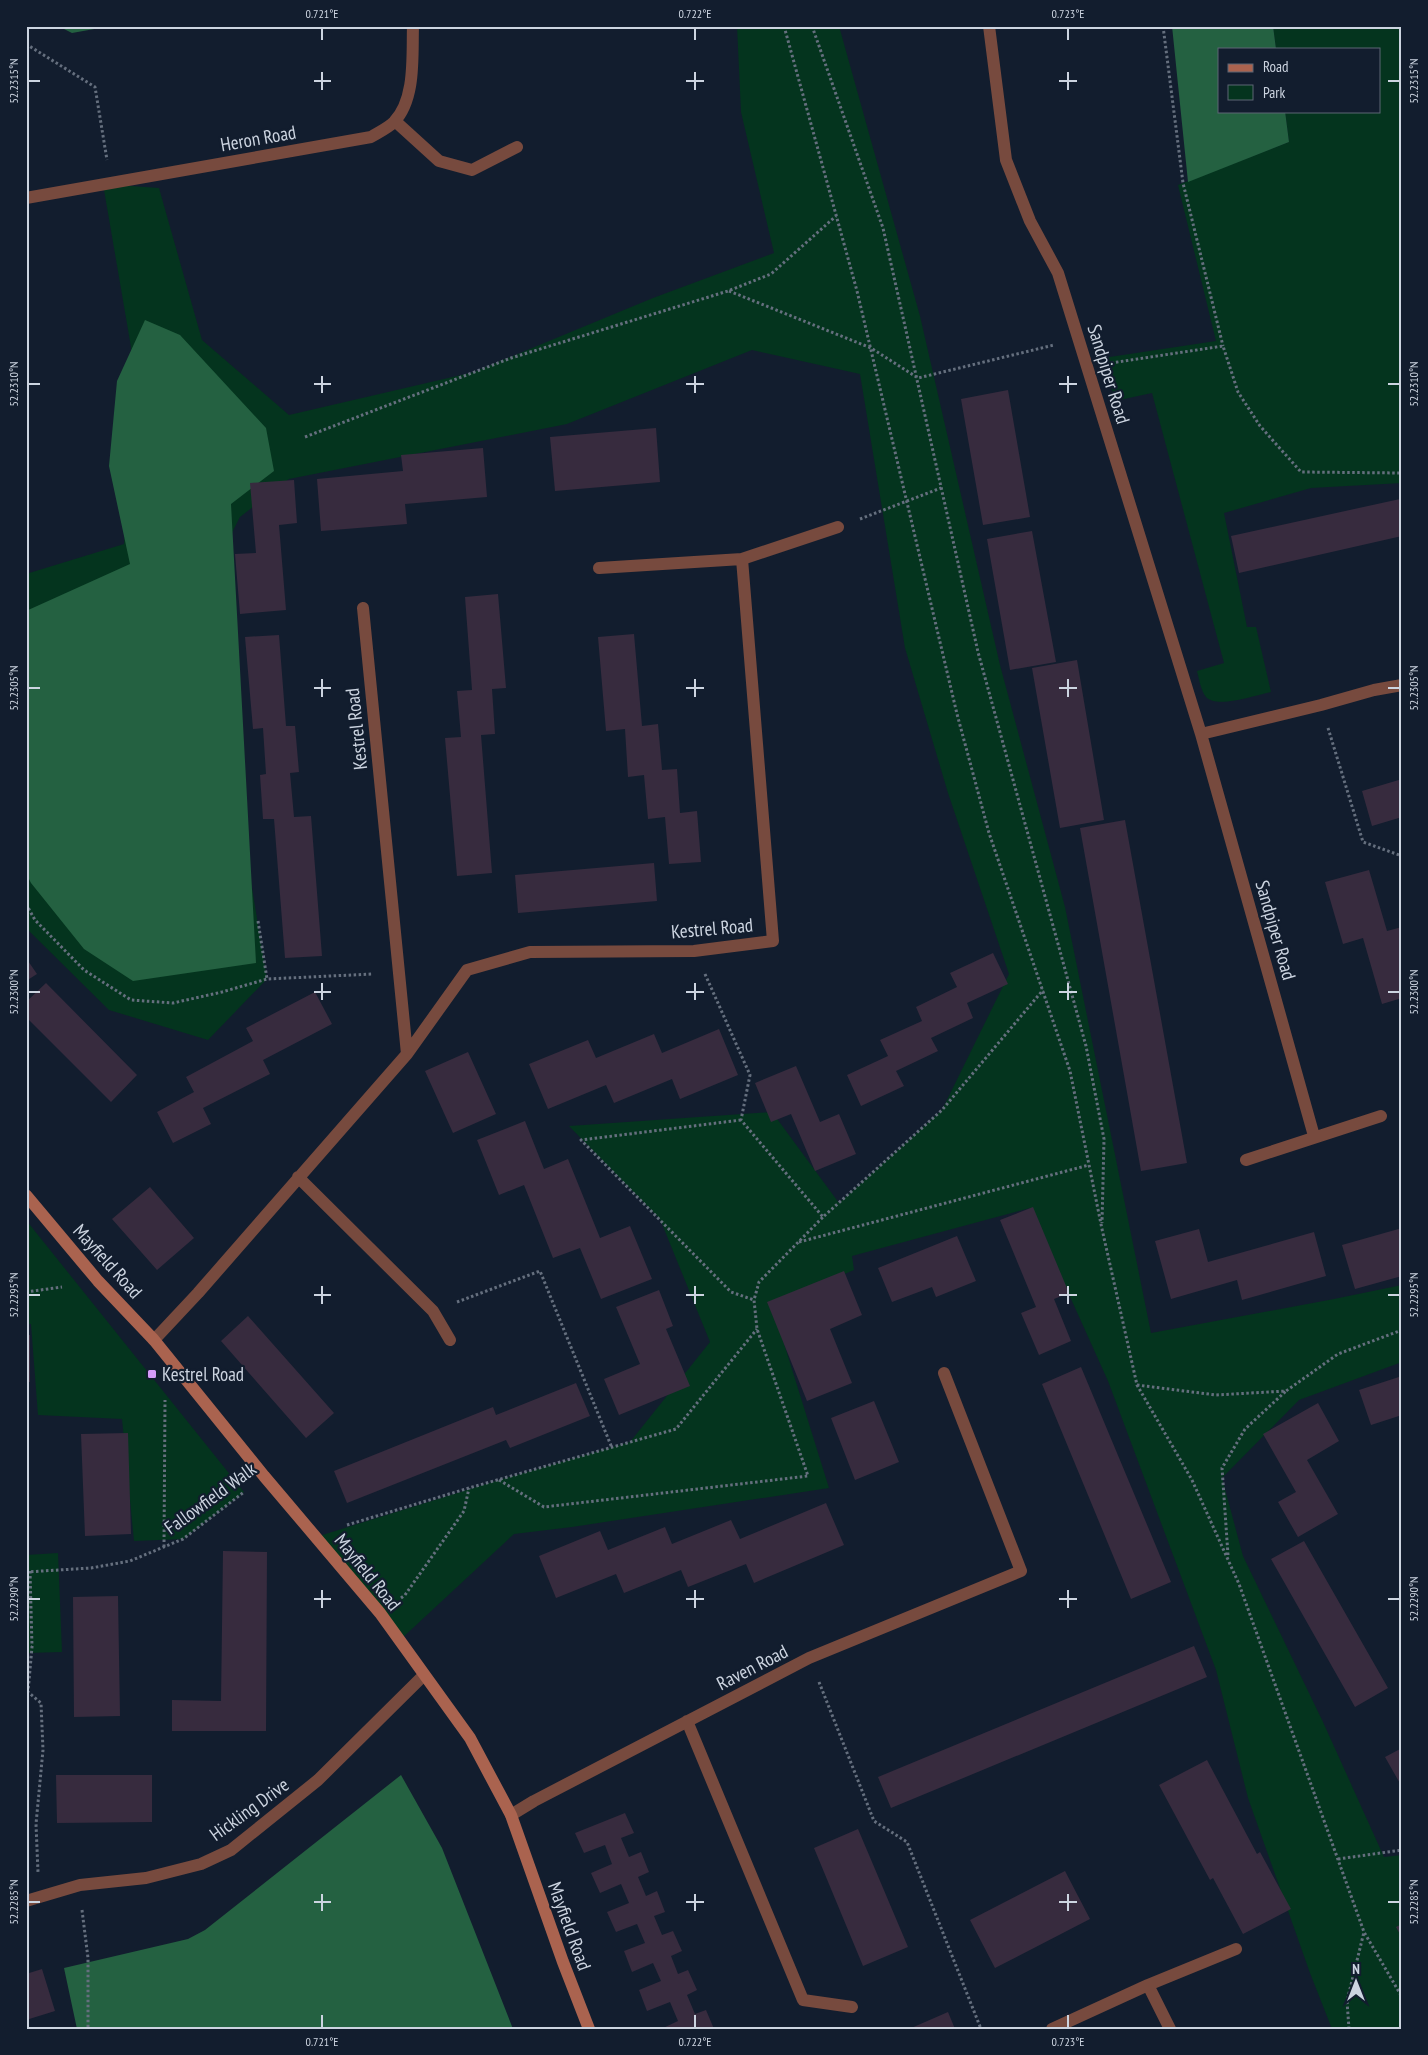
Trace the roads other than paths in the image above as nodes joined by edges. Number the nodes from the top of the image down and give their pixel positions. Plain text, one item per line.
1 (412, 26) edge
2 (989, 26) edge
3 (395, 121) junction
4 (516, 147) dead end
5 (26, 198) edge
6 (838, 527) road end
7 (742, 559) junction
8 (599, 568) dead end
9 (363, 608) dead end
10 (1402, 685) edge
11 (1202, 734) junction
12 (407, 1054) junction
13 (1381, 1116) dead end
14 (1314, 1136) junction
15 (1246, 1160) dead end
16 (298, 1177) junction
17 (26, 1195) edge
18 (154, 1340) junction
19 (450, 1340) dead end
20 (944, 1373) dead end
21 (423, 1676) junction
22 (687, 1722) junction
23 (511, 1815) junction
24 (32, 1900) edge
25 (1236, 1949) dead end
26 (1148, 1985) junction
27 (852, 2008) dead end
28 (589, 2029) edge
29 (1052, 2029) edge
30 (1170, 2029) edge

1 - 3 street, Heron Road
2 - 11 street, Sandpiper Road
3 - 4 street
3 - 5 street, Heron Road
6 - 7 street
7 - 8 street
7 - 12 street, Kestrel Road
9 - 12 street, Kestrel Road
10 - 11 street
11 - 14 street, Sandpiper Road
12 - 16 street, Kestrel Road
13 - 14 street
14 - 15 street
16 - 18 street, Kestrel Road
16 - 19 street
17 - 18 street, Mayfield Road
18 - 21 street, Mayfield Road
20 - 22 street, Raven Road
21 - 23 street, Mayfield Road
21 - 24 street, Hickling Drive
22 - 23 street, Raven Road
22 - 27 street
23 - 28 street, Mayfield Road
25 - 26 street
26 - 29 street
26 - 30 street

